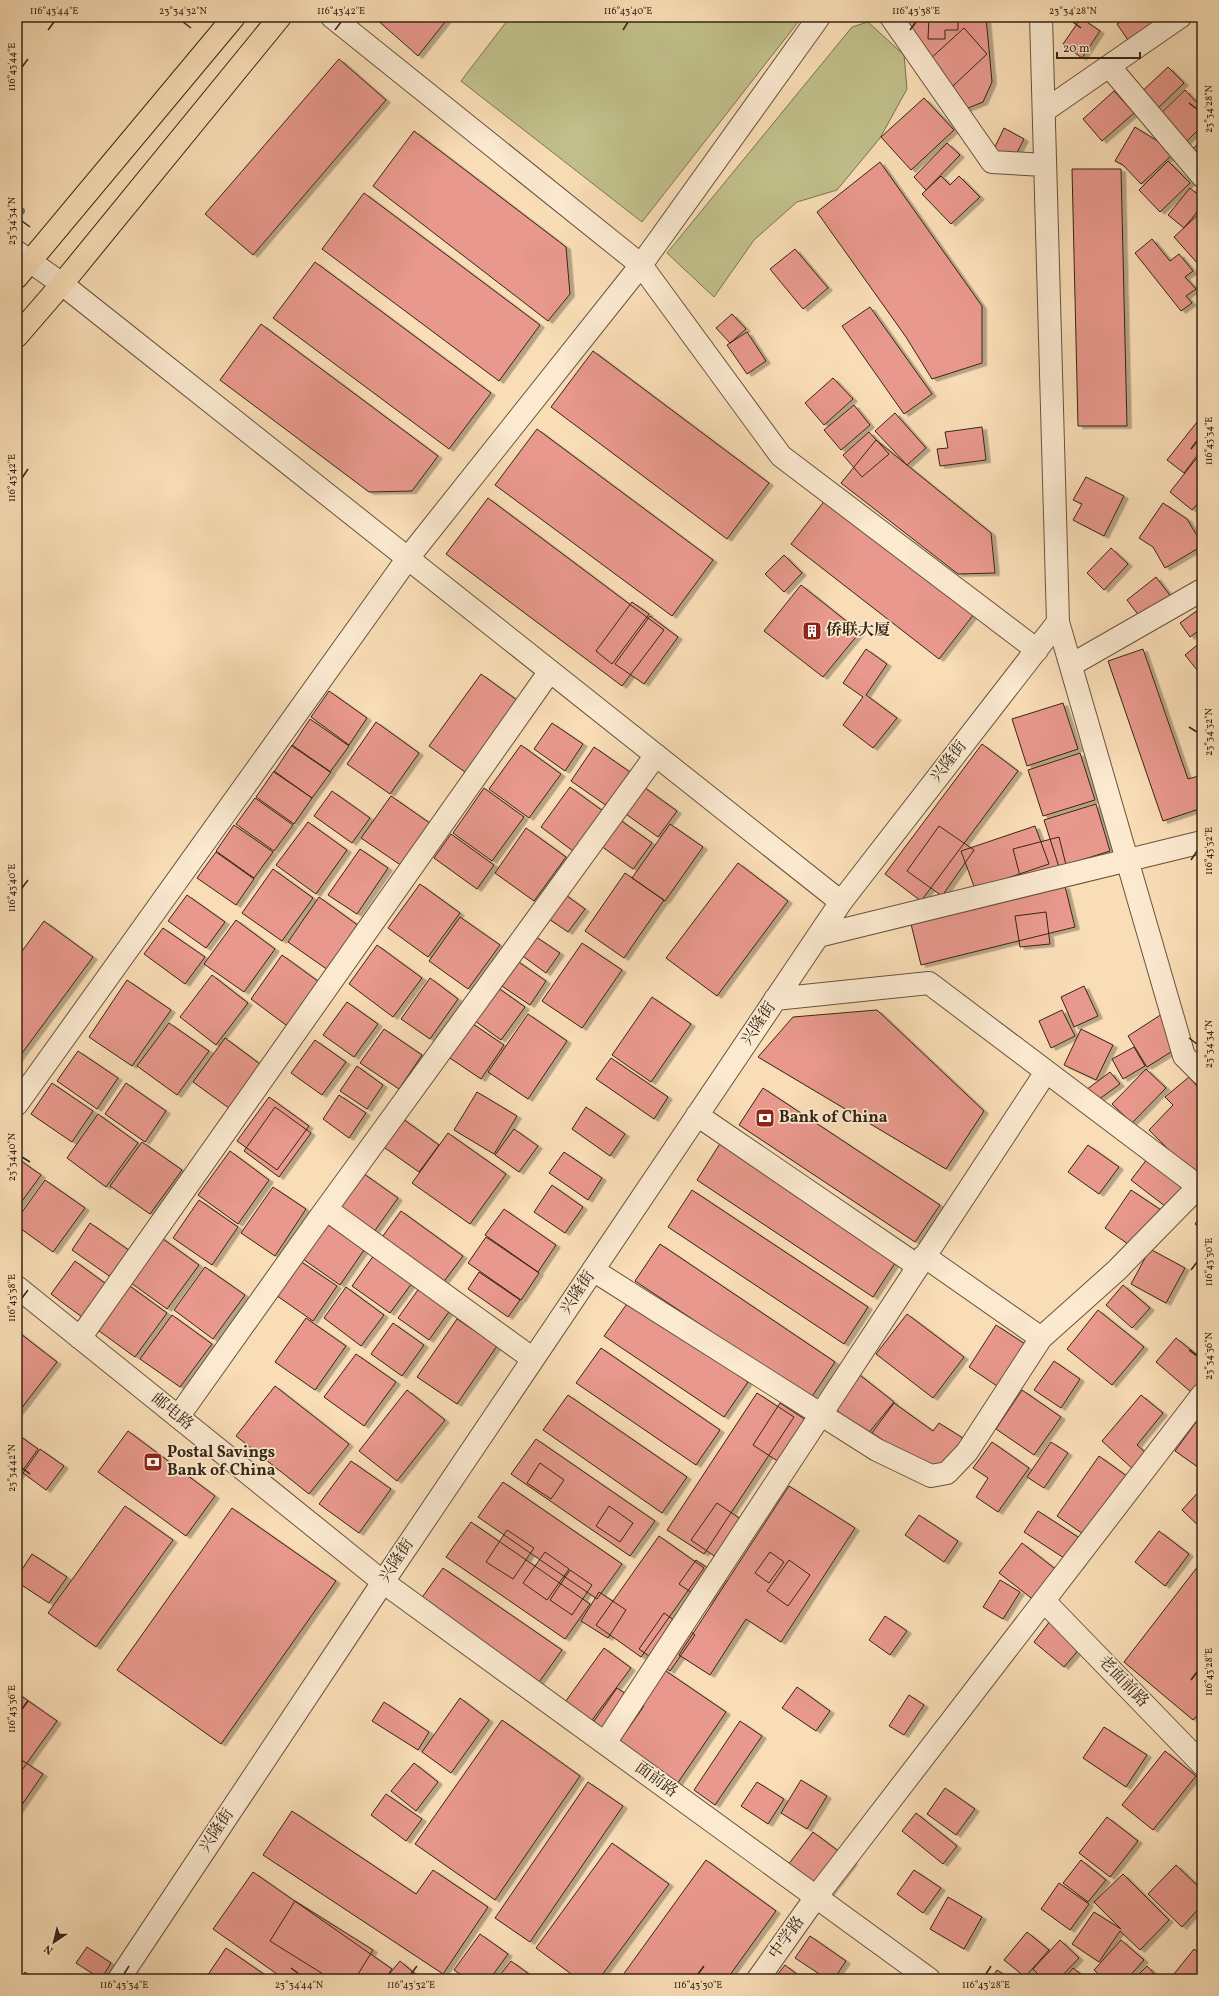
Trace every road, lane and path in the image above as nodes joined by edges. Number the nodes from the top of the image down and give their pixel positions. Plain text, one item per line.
1 (234, 17) edge
2 (280, 17) edge
3 (332, 17) edge
4 (819, 17) edge
5 (891, 17) edge
6 (1041, 17) edge
7 (1180, 17) edge
8 (1109, 66) junction
9 (1044, 111) junction
10 (1044, 165) junction
11 (1202, 176) edge
12 (21, 264) edge
13 (641, 265) junction
14 (62, 284) junction
15 (17, 336) edge
16 (408, 558) junction
17 (1202, 590) edge
18 (1058, 622) junction
19 (1037, 650) junction
20 (1071, 665) junction
21 (550, 671) junction
22 (656, 755) junction
23 (1202, 842) edge
24 (1128, 860) junction
25 (841, 902) junction
26 (818, 936) junction
27 (775, 999) junction
28 (1046, 1072) junction
29 (1202, 1074) edge
30 (17, 1104) edge
31 (697, 1115) junction
32 (1201, 1186) edge
33 (326, 1209) junction
34 (921, 1261) junction
35 (593, 1270) junction
36 (17, 1287) edge
37 (80, 1338) junction
38 (1041, 1338) junction
39 (533, 1360) junction
40 (1202, 1395) edge
41 (821, 1414) junction
42 (178, 1417) junction
43 (383, 1582) junction
44 (1044, 1601) junction
45 (604, 1743) junction
46 (1202, 1764) edge
47 (816, 1897) junction
48 (119, 1979) edge
49 (758, 1979) edge
50 (929, 1979) edge

1 - 12 main road
2 - 14 main road
3 - 13 street
4 - 13 street
5 - 10 street
6 - 9 street
7 - 8 street
8 - 9 street
8 - 11 street
9 - 10 street
10 - 18 street
12 - 14 street
13 - 16 street
13 - 19 street
14 - 15 main road
14 - 16 street
16 - 21 street
16 - 30 street
17 - 20 street
18 - 19 street, 兴隆街
18 - 20 street
19 - 25 street, 兴隆街
20 - 24 street
21 - 22 street
21 - 37 street
22 - 25 street
22 - 33 street
23 - 24 street
24 - 26 street
24 - 29 street
25 - 26 street, 兴隆街
26 - 27 street, 兴隆街
27 - 28 street
27 - 31 street, 兴隆街
28 - 32 street
28 - 34 street
31 - 34 street
31 - 35 street, 兴隆街
32 - 38 street
33 - 39 street
33 - 42 street
34 - 38 street
34 - 41 street
35 - 39 street, 兴隆街
35 - 41 street
36 - 37 street, 邮电路
37 - 42 street, 邮电路
38 - 41 street
39 - 43 street, 兴隆街
40 - 44 street, 中学路
41 - 45 street
42 - 43 street, 邮电路
43 - 45 street, 面前路
43 - 48 street, 兴隆街
44 - 46 street, 老面前路
44 - 47 street, 中学路
45 - 47 street, 面前路
47 - 49 street, 中学路
47 - 50 street, 面前路

